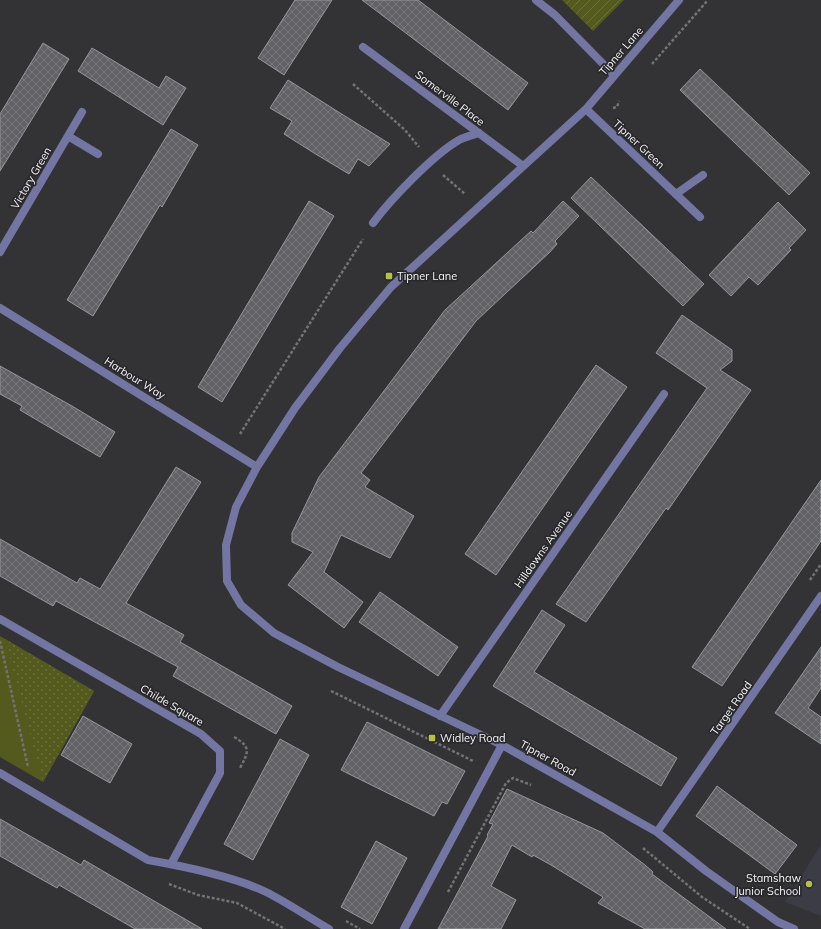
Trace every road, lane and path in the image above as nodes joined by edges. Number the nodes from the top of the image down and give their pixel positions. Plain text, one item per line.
1 (536, 0) edge
2 (679, 0) edge
3 (708, 0) edge
4 (363, 46) dead end
5 (648, 68) dead end
6 (614, 76) junction
7 (353, 84) dead end
8 (622, 97) dead end
9 (617, 107) dead end
10 (586, 109) junction
11 (82, 112) dead end
12 (479, 133) junction
13 (68, 136) junction
14 (98, 154) dead end
15 (432, 162) junction
16 (523, 166) junction
17 (702, 175) dead end
18 (676, 194) junction
19 (468, 196) dead end
20 (700, 217) dead end
21 (373, 223) joint
22 (0, 252) edge
23 (0, 308) edge
24 (664, 394) dead end
25 (238, 437) dead end
26 (257, 466) junction
27 (227, 581) joint
28 (821, 596) edge
29 (0, 619) edge
30 (0, 639) edge
31 (331, 691) dead end
32 (440, 716) junction
33 (502, 745) junction
34 (474, 762) dead end
35 (0, 773) edge
36 (533, 786) dead end
37 (34, 793) junction
38 (657, 832) junction
39 (641, 846) dead end
40 (171, 864) junction
41 (446, 894) dead end
42 (329, 929) edge
43 (404, 929) edge
44 (750, 929) edge
45 (794, 929) edge

1 - 6 street
2 - 6 street, Tipner Lane
3 - 5 path
4 - 12 street, Somerville Place
6 - 10 street, Tipner Lane
7 - 15 path
8 - 9 path
10 - 16 street, Tipner Lane
10 - 18 street, Tipner Green
11 - 13 street, Victory Green
12 - 15 street
12 - 16 street, Somerville Place
13 - 14 street
13 - 22 street, Victory Green
15 - 19 path
15 - 21 street
16 - 26 street, Tipner Lane
17 - 18 street
18 - 20 street, Tipner Green
21 - 25 path
23 - 26 street, Harbour Way
24 - 32 street, Hilldowns Avenue
26 - 27 street, Tipner Lane
27 - 32 street, Tipner Road
28 - 38 street, Target Road
29 - 40 street, Childe Square
30 - 37 path
31 - 34 path
32 - 33 street, Tipner Road
33 - 38 street, Tipner Road
33 - 43 street
35 - 37 street
36 - 41 path
37 - 40 street
38 - 45 street, Tipner Road
39 - 44 path
40 - 42 street

